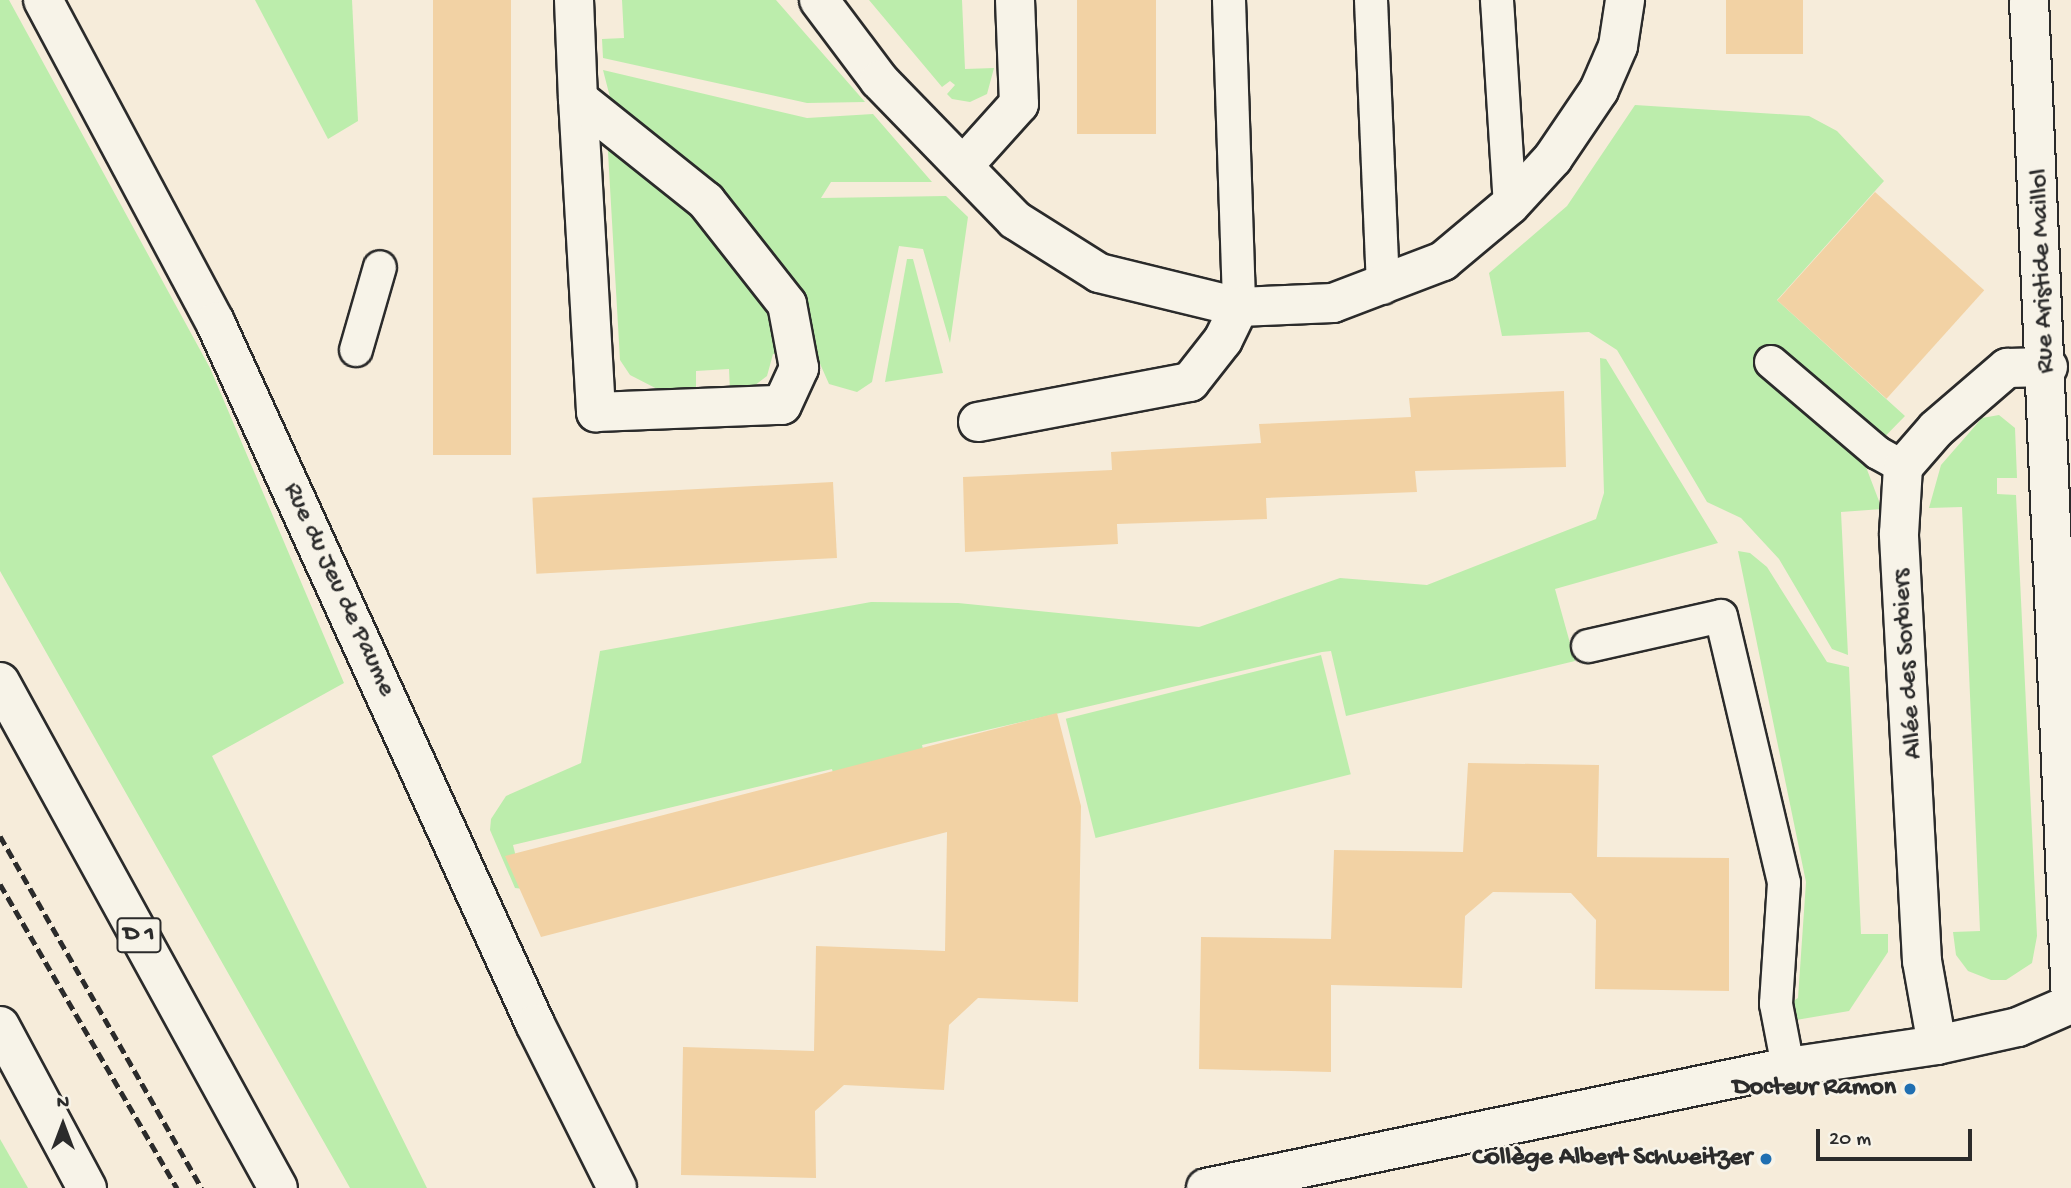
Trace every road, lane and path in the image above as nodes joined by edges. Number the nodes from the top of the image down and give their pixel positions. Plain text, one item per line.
1 (43, 0) edge
2 (574, 0) edge
3 (819, 0) edge
4 (1015, 0) edge
5 (1229, 0) edge
6 (1371, 0) edge
7 (1497, 0) edge
8 (1625, 0) edge
9 (2040, 3) edge
10 (578, 99) junction
11 (964, 165) junction
12 (1510, 205) junction
13 (380, 267) dead end
14 (1383, 288) junction
15 (1239, 307) junction
16 (356, 350) dead end
17 (1770, 362) dead end
18 (2048, 367) junction
19 (978, 422) dead end
20 (1903, 467) junction
21 (1588, 646) dead end
22 (0, 682) edge
23 (2071, 1004) edge
24 (0, 1026) edge
25 (1937, 1045) junction
26 (1788, 1067) junction
27 (87, 1188) edge
28 (278, 1188) edge
29 (617, 1188) edge
30 (1206, 1188) edge

1 - 29 main road, Rue du Jeu de Paume
2 - 10 main road
3 - 11 main road
4 - 11 main road
5 - 15 lane
6 - 14 lane
7 - 12 lane
8 - 12 main road
9 - 18 main road, Rue Aristide Maillol
10 - 10 main road
11 - 15 main road
12 - 14 main road
13 - 16 lane
14 - 15 main road
15 - 19 main road
17 - 20 lane
18 - 20 main road
18 - 23 main road, Rue Aristide Maillol
20 - 25 main road, Allée des Sorbiers
21 - 26 lane
22 - 28 main road, D 1
23 - 25 main road
24 - 27 main road
25 - 26 main road
26 - 30 main road

